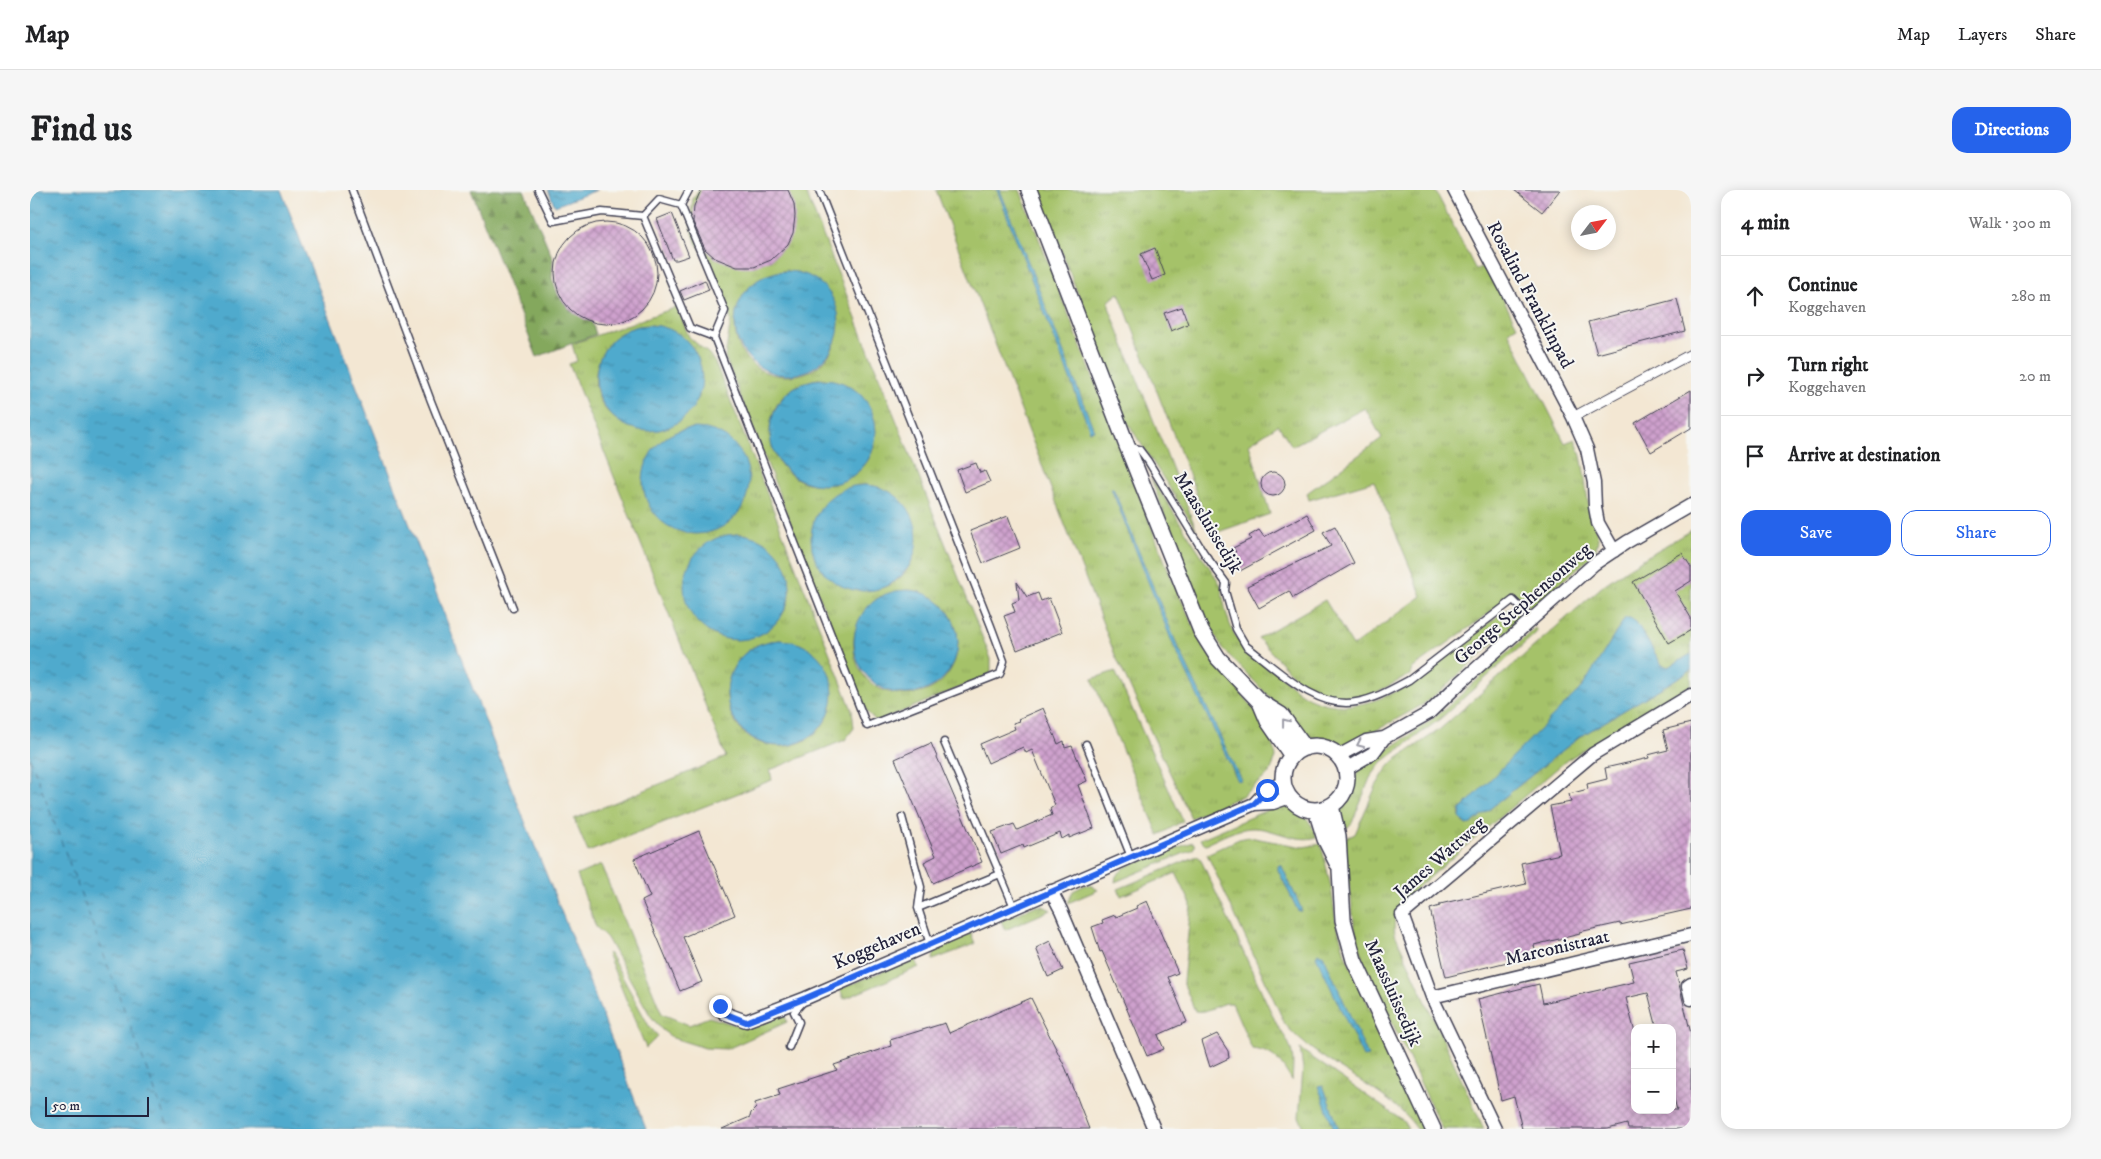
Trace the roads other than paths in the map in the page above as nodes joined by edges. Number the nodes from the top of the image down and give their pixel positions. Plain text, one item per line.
1 (352, 190) edge
2 (538, 190) edge
3 (689, 190) edge
4 (819, 190) edge
5 (1029, 190) edge
6 (1454, 190) edge
7 (681, 204) junction
8 (643, 216) junction
9 (714, 337) junction
10 (1691, 354) edge
11 (1573, 417) junction
12 (1127, 446) junction
13 (1691, 505) edge
14 (1614, 551) junction
15 (513, 608) dead end
16 (1532, 619) junction
17 (1691, 694) edge
18 (1384, 738) junction
19 (944, 742) dead end
20 (1086, 744) dead end
21 (1299, 752) junction
22 (1338, 756) junction
23 (1346, 769) junction
24 (1284, 782) junction
25 (1290, 797) junction
26 (1254, 804) junction
27 (1331, 806) junction
28 (1316, 810) junction
29 (902, 817) dead end
30 (1131, 857) junction
31 (1339, 867) junction
32 (1000, 874) junction
33 (1051, 891) junction
34 (918, 908) junction
35 (1014, 908) junction
36 (1691, 937) edge
37 (930, 944) junction
38 (1691, 984) edge
39 (1432, 997) junction
40 (806, 998) junction
41 (1691, 999) edge
42 (720, 1006) dead end
43 (789, 1047) dead end
44 (1154, 1129) edge
45 (1433, 1129) edge
46 (1494, 1129) edge

1 - 15 lane
2 - 8 lane
3 - 7 lane
4 - 9 lane
5 - 12 street, Maassluissedijk
6 - 11 street, Rosalind Franklinpad
7 - 8 lane
7 - 9 lane
8 - 9 lane
10 - 11 street
11 - 14 street, Rosalind Franklinpad
12 - 16 lane, Maassluissedijk
12 - 21 street, Maassluissedijk
13 - 14 street, George Stephensonweg
14 - 16 street, George Stephensonweg
16 - 18 street, George Stephensonweg
17 - 39 street, James Wattweg
18 -> 22 street, George Stephensonweg
18 - 23 street, George Stephensonweg
19 - 32 lane
20 - 30 lane
21 - 22 street
21 - 24 street
22 - 23 street
23 - 27 street
24 - 25 street
24 - 26 street, Koggehaven
25 - 26 street, Koggehaven
25 - 28 street
26 - 30 street, Koggehaven
27 - 28 street
27 - 31 street, Maassluissedijk
28 - 31 street, Maassluissedijk
29 - 34 lane
30 - 33 street, Koggehaven
31 - 45 street, Maassluissedijk
32 - 34 lane
32 - 35 lane
33 - 35 street, Koggehaven
33 - 44 street
34 - 37 lane
35 - 37 street, Koggehaven
36 - 39 street, Marconistraat
37 - 40 street, Koggehaven
38 - 41 street
39 - 46 street, James Wattweg
40 - 42 street, Koggehaven
40 - 43 lane

